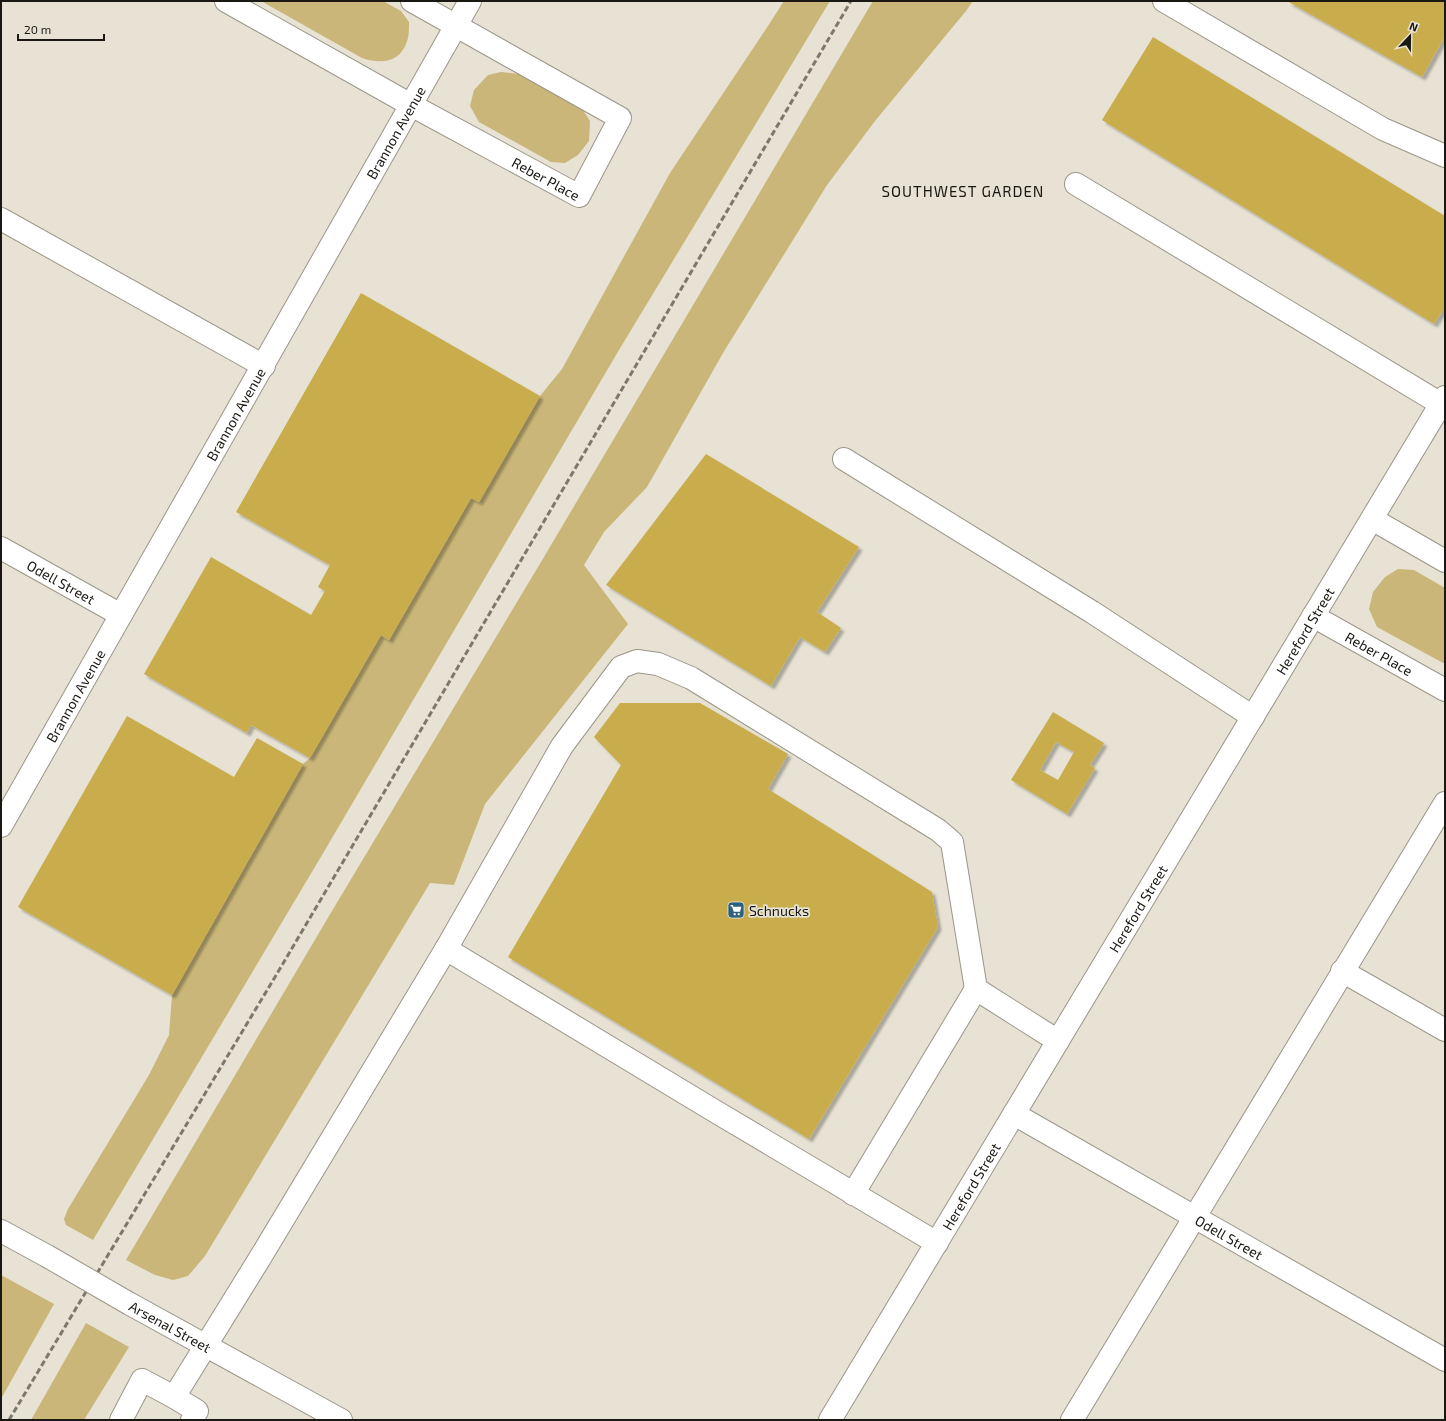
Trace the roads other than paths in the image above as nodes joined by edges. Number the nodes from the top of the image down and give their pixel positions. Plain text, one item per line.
1 (226, 1) edge
2 (412, 1) edge
3 (470, 1) edge
4 (1164, 1) edge
5 (456, 26) junction
6 (411, 105) junction
7 (1445, 156) edge
8 (1076, 184) dead end
9 (1, 219) edge
10 (264, 366) junction
11 (1443, 401) edge
12 (844, 459) dead end
13 (1372, 519) junction
14 (1, 548) edge
15 (1445, 561) edge
16 (121, 615) junction
17 (1314, 616) junction
18 (1445, 690) edge
19 (1253, 716) junction
20 (1445, 803) edge
21 (1, 826) edge
22 (446, 949) junction
23 (1342, 971) junction
24 (976, 989) junction
25 (1445, 1030) edge
26 (1058, 1041) junction
27 (1014, 1114) junction
28 (853, 1194) junction
29 (1195, 1218) junction
30 (1, 1231) edge
31 (936, 1243) junction
32 (206, 1346) junction
33 (1445, 1360) edge
34 (174, 1397) junction
35 (120, 1420) edge
36 (192, 1420) edge
37 (341, 1420) edge
38 (830, 1420) edge
39 (1072, 1420) edge

1 - 6 street, Reber Place
2 - 5 street, Reber Place
3 - 5 street, Brannon Avenue
4 - 7 street
5 - 6 street, Brannon Avenue
5 - 6 street, Reber Place
6 - 10 street, Brannon Avenue
8 - 11 street
9 - 10 street
10 - 16 street, Brannon Avenue
11 - 13 street, Hereford Street
12 - 19 street
13 - 15 street
13 - 17 street, Hereford Street
14 - 16 street, Odell Street
16 - 21 street, Brannon Avenue
17 - 18 street, Reber Place
17 - 19 street, Hereford Street
19 - 26 street, Hereford Street
20 - 23 street
22 - 24 street
22 - 28 street
22 - 32 street
23 - 25 street
23 - 29 street
24 - 26 street
24 - 28 street
26 - 27 street, Hereford Street
27 - 29 street, Odell Street
27 - 31 street, Hereford Street
28 - 31 street
29 - 33 street, Odell Street
29 - 39 street
30 - 32 street, Arsenal Street, bridge
31 - 38 street, Hereford Street
32 - 34 street
32 - 37 street, Arsenal Street
34 - 35 street
34 - 36 street

